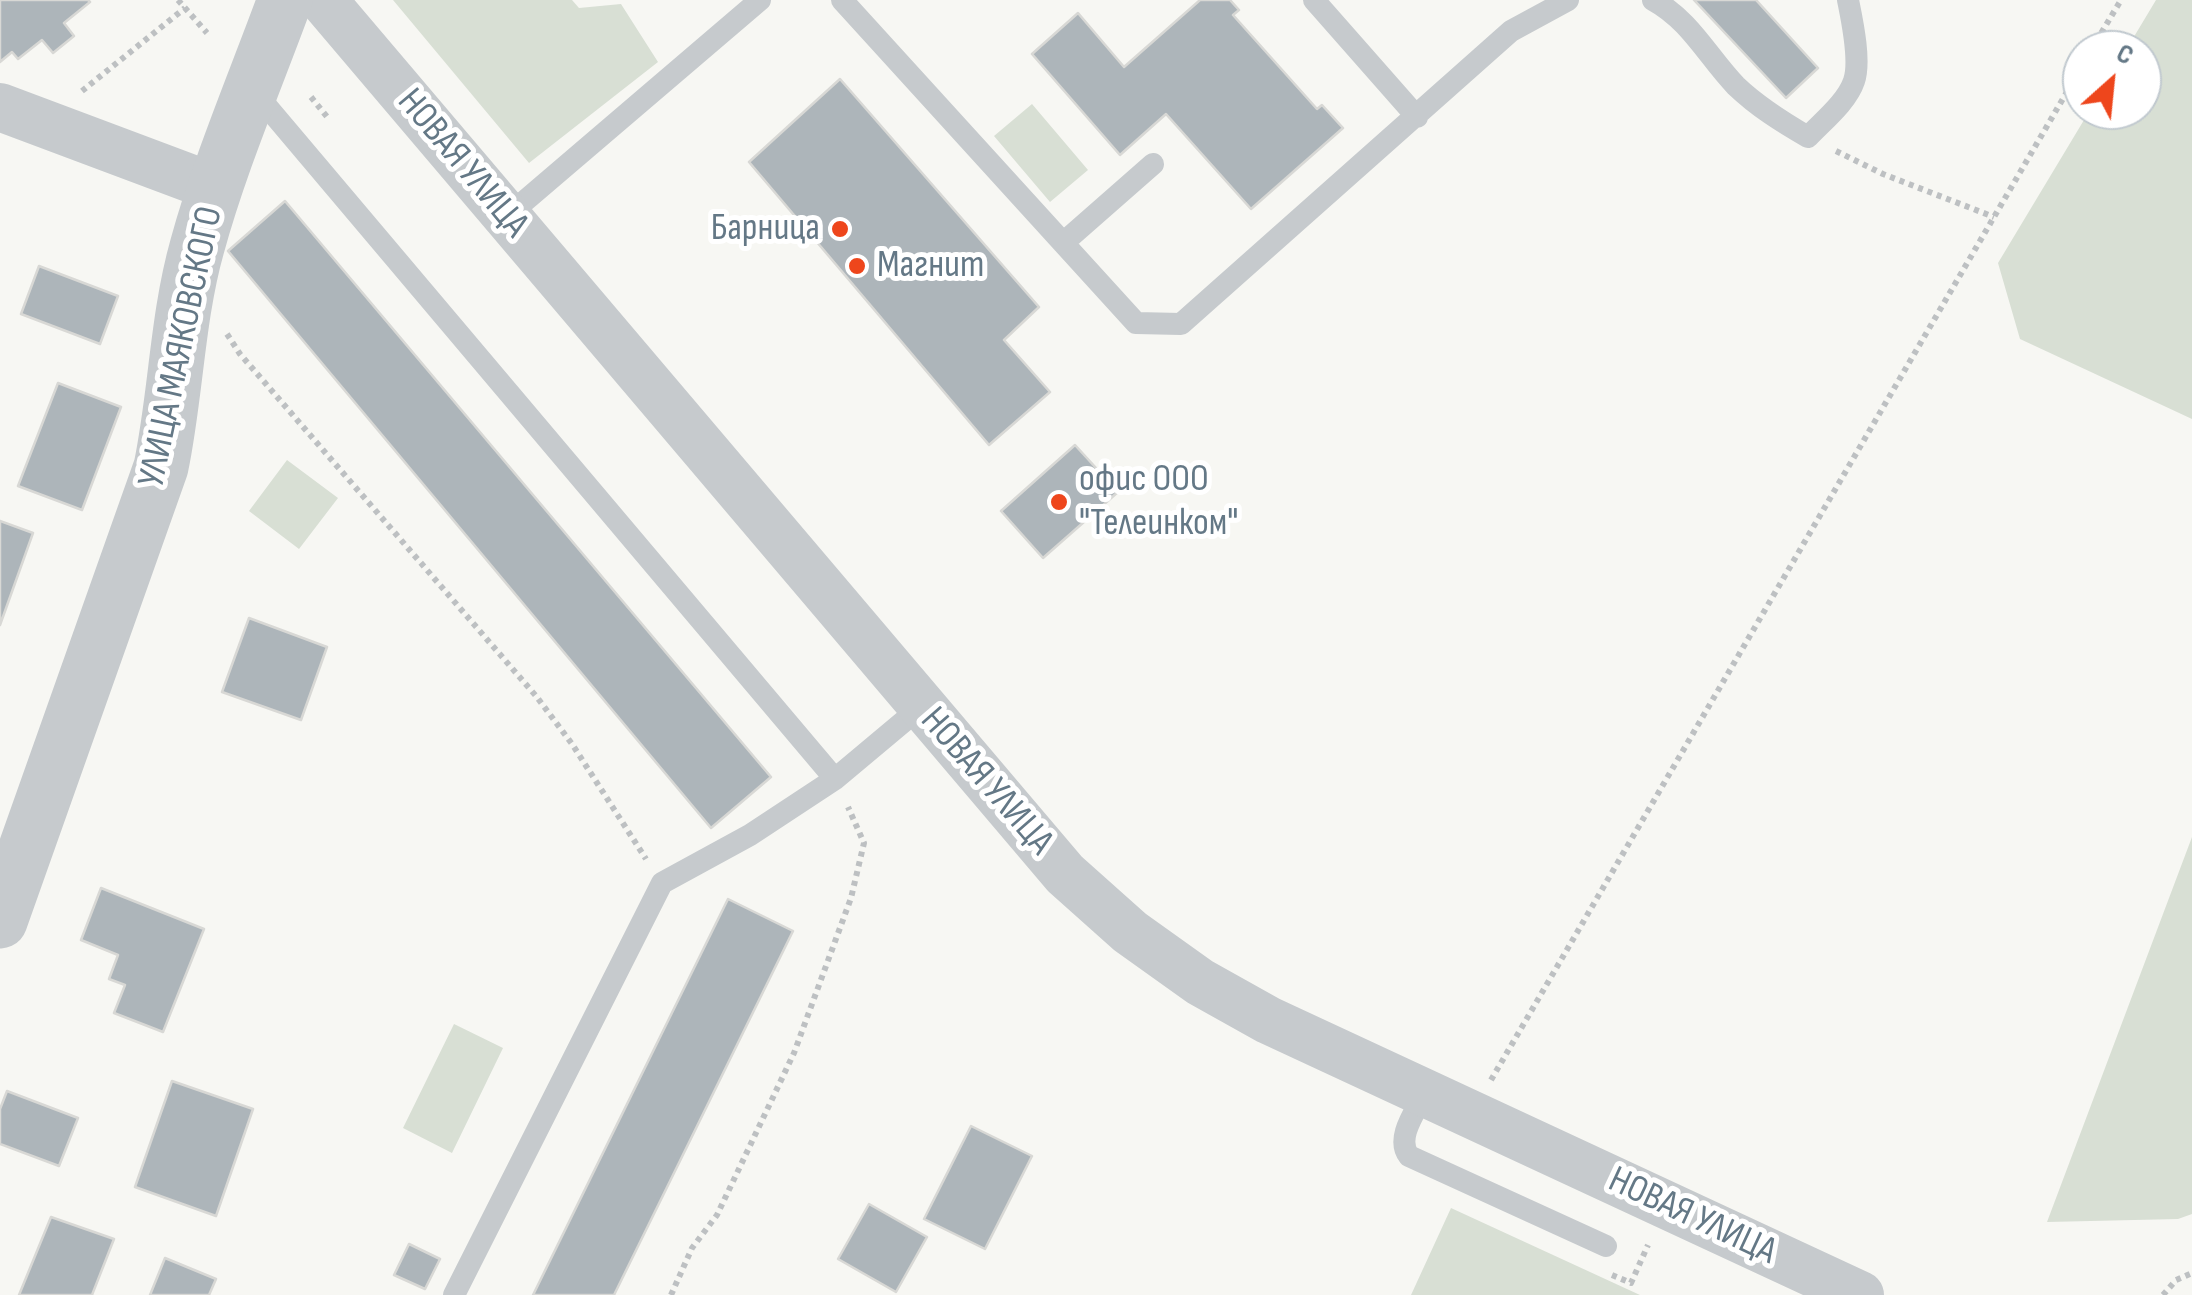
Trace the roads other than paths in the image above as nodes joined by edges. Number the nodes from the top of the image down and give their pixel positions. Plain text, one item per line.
1 (285, 0) edge
2 (323, 0) edge
3 (760, 0) edge
4 (842, 0) edge
5 (1314, 0) edge
6 (1568, 0) edge
7 (1653, 0) edge
8 (1848, 0) edge
9 (253, 90) junction
10 (21, 115) edge
11 (1417, 117) junction
12 (1153, 164) dead end
13 (216, 188) junction
14 (506, 217) junction
15 (1063, 243) junction
16 (921, 706) junction
17 (835, 779) junction
18 (0, 921) edge
19 (1424, 1092) junction
20 (1606, 1246) dead end
21 (454, 1295) edge
22 (1860, 1295) edge

1 - 9 street, УЛИЦА МАЯКОВСКОГО
2 - 14 street, НОВАЯ УЛИЦА
3 - 14 lane
4 - 15 lane
5 - 11 lane
6 - 11 lane
7 - 8 lane
9 - 13 street, УЛИЦА МАЯКОВСКОГО
9 - 17 lane
10 - 13 street
11 - 15 lane
12 - 15 lane
13 - 18 street, УЛИЦА МАЯКОВСКОГО
14 - 16 street, НОВАЯ УЛИЦА
16 - 17 lane
16 - 19 street, НОВАЯ УЛИЦА
17 - 21 lane
19 - 20 lane
19 - 22 street, НОВАЯ УЛИЦА

